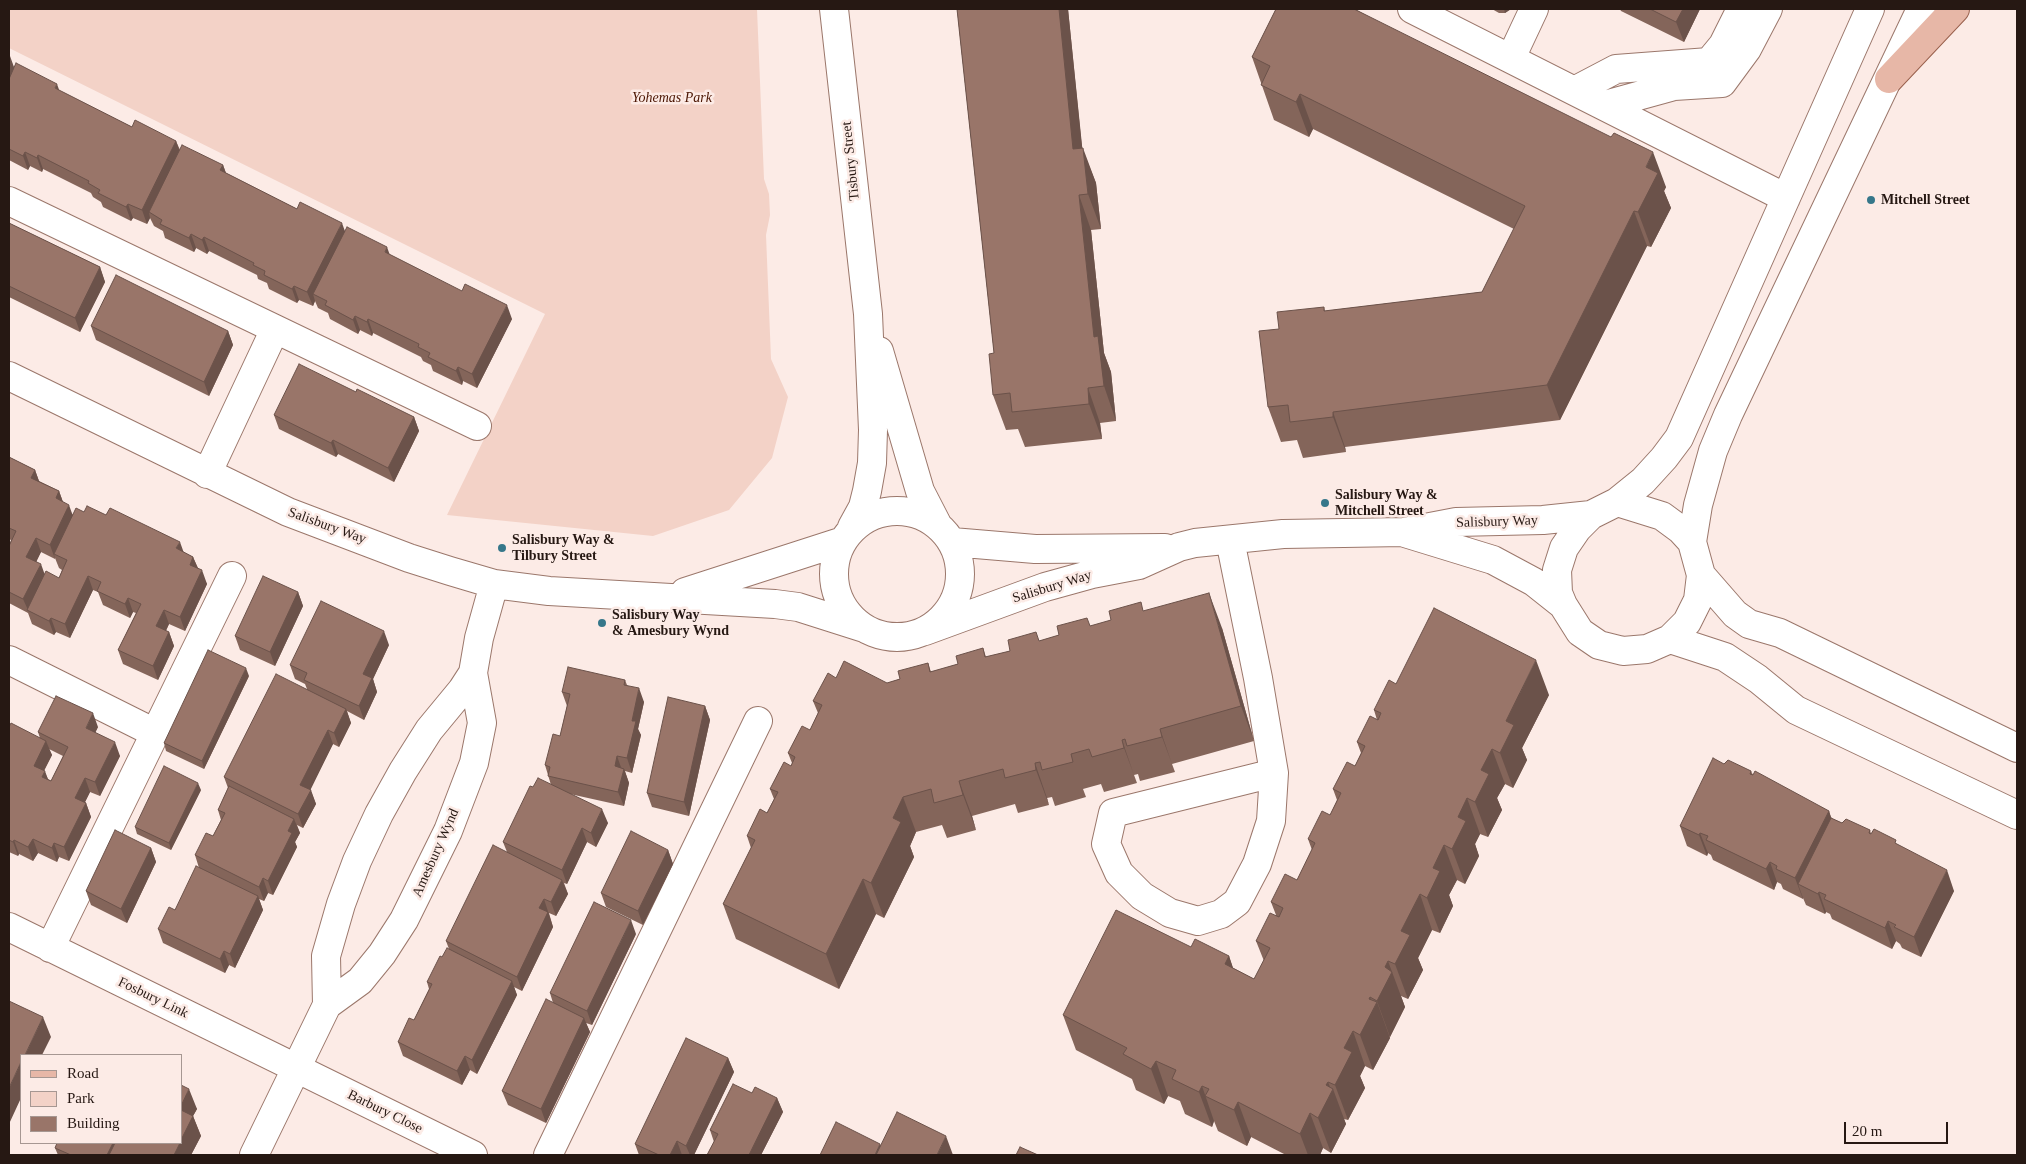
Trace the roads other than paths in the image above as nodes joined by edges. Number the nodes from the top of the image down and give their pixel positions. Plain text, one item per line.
1 (834, 9) edge
2 (1412, 9) edge
3 (1534, 9) edge
4 (1742, 9) edge
5 (1768, 9) edge
6 (1870, 9) edge
7 (1922, 9) edge
8 (1955, 9) edge
9 (1511, 58) junction
10 (1889, 79) junction
11 (1576, 90) junction
12 (1605, 105) junction
13 (1786, 198) junction
14 (9, 201) edge
15 (868, 314) junction
16 (275, 329) junction
17 (9, 376) edge
18 (477, 426) dead end
19 (207, 474) junction
20 (1617, 502) junction
21 (1591, 514) junction
22 (1404, 532) junction
23 (944, 533) junction
24 (846, 535) junction
25 (1230, 540) junction
26 (1692, 542) junction
27 (1179, 548) junction
28 (1701, 575) junction
29 (232, 576) dead end
30 (494, 584) junction
31 (669, 597) junction
32 (1563, 605) junction
33 (864, 628) junction
34 (925, 631) junction
35 (1670, 639) junction
36 (9, 660) edge
37 (473, 672) junction
38 (758, 721) dead end
39 (155, 733) junction
40 (2017, 748) edge
41 (1274, 773) junction
42 (2017, 815) edge
43 (9, 927) edge
44 (50, 948) junction
45 (327, 1005) junction
46 (296, 1069) junction
47 (254, 1155) edge
48 (473, 1155) edge
49 (548, 1155) edge

1 - 15 street, Tisbury Street
2 - 9 street
3 - 9 street
4 - 11 street
5 - 12 street
6 - 13 street
7 - 10 street
8 - 10 main road
9 - 11 street
10 - 26 street
11 - 12 street
12 - 13 street
13 - 20 street
14 - 16 street
15 - 23 street, Tisbury Street
15 - 24 street, Tisbury Street
16 - 18 street
16 - 19 street
17 - 19 street, Salisbury Way
19 - 30 street, Salisbury Way
20 - 21 street
20 - 26 street
21 - 22 street, Salisbury Way
21 - 32 street
22 - 25 street, Salisbury Way
22 - 32 street, Salisbury Way
23 - 24 street
23 - 27 street, Salisbury Way
23 - 34 street
24 - 31 street, Salisbury Way
24 - 33 street
25 - 27 street, Salisbury Way
25 - 41 street
26 - 28 street
27 - 34 street, Salisbury Way
28 - 35 street
28 - 40 street
29 - 39 street
30 - 31 street, Salisbury Way
30 - 37 street, Amesbury Wynd
31 - 33 street, Salisbury Way
32 - 35 street
33 - 34 street
35 - 42 street
36 - 39 street
37 - 45 street, Amesbury Wynd
37 - 45 street, Amesbury Wynd
38 - 49 street
39 - 44 street
41 - 41 street
43 - 44 street, Fosbury Link
44 - 46 street, Fosbury Link
45 - 46 street, Amesbury Wynd
46 - 47 street, Amesbury Wynd
46 - 48 street, Barbury Close

